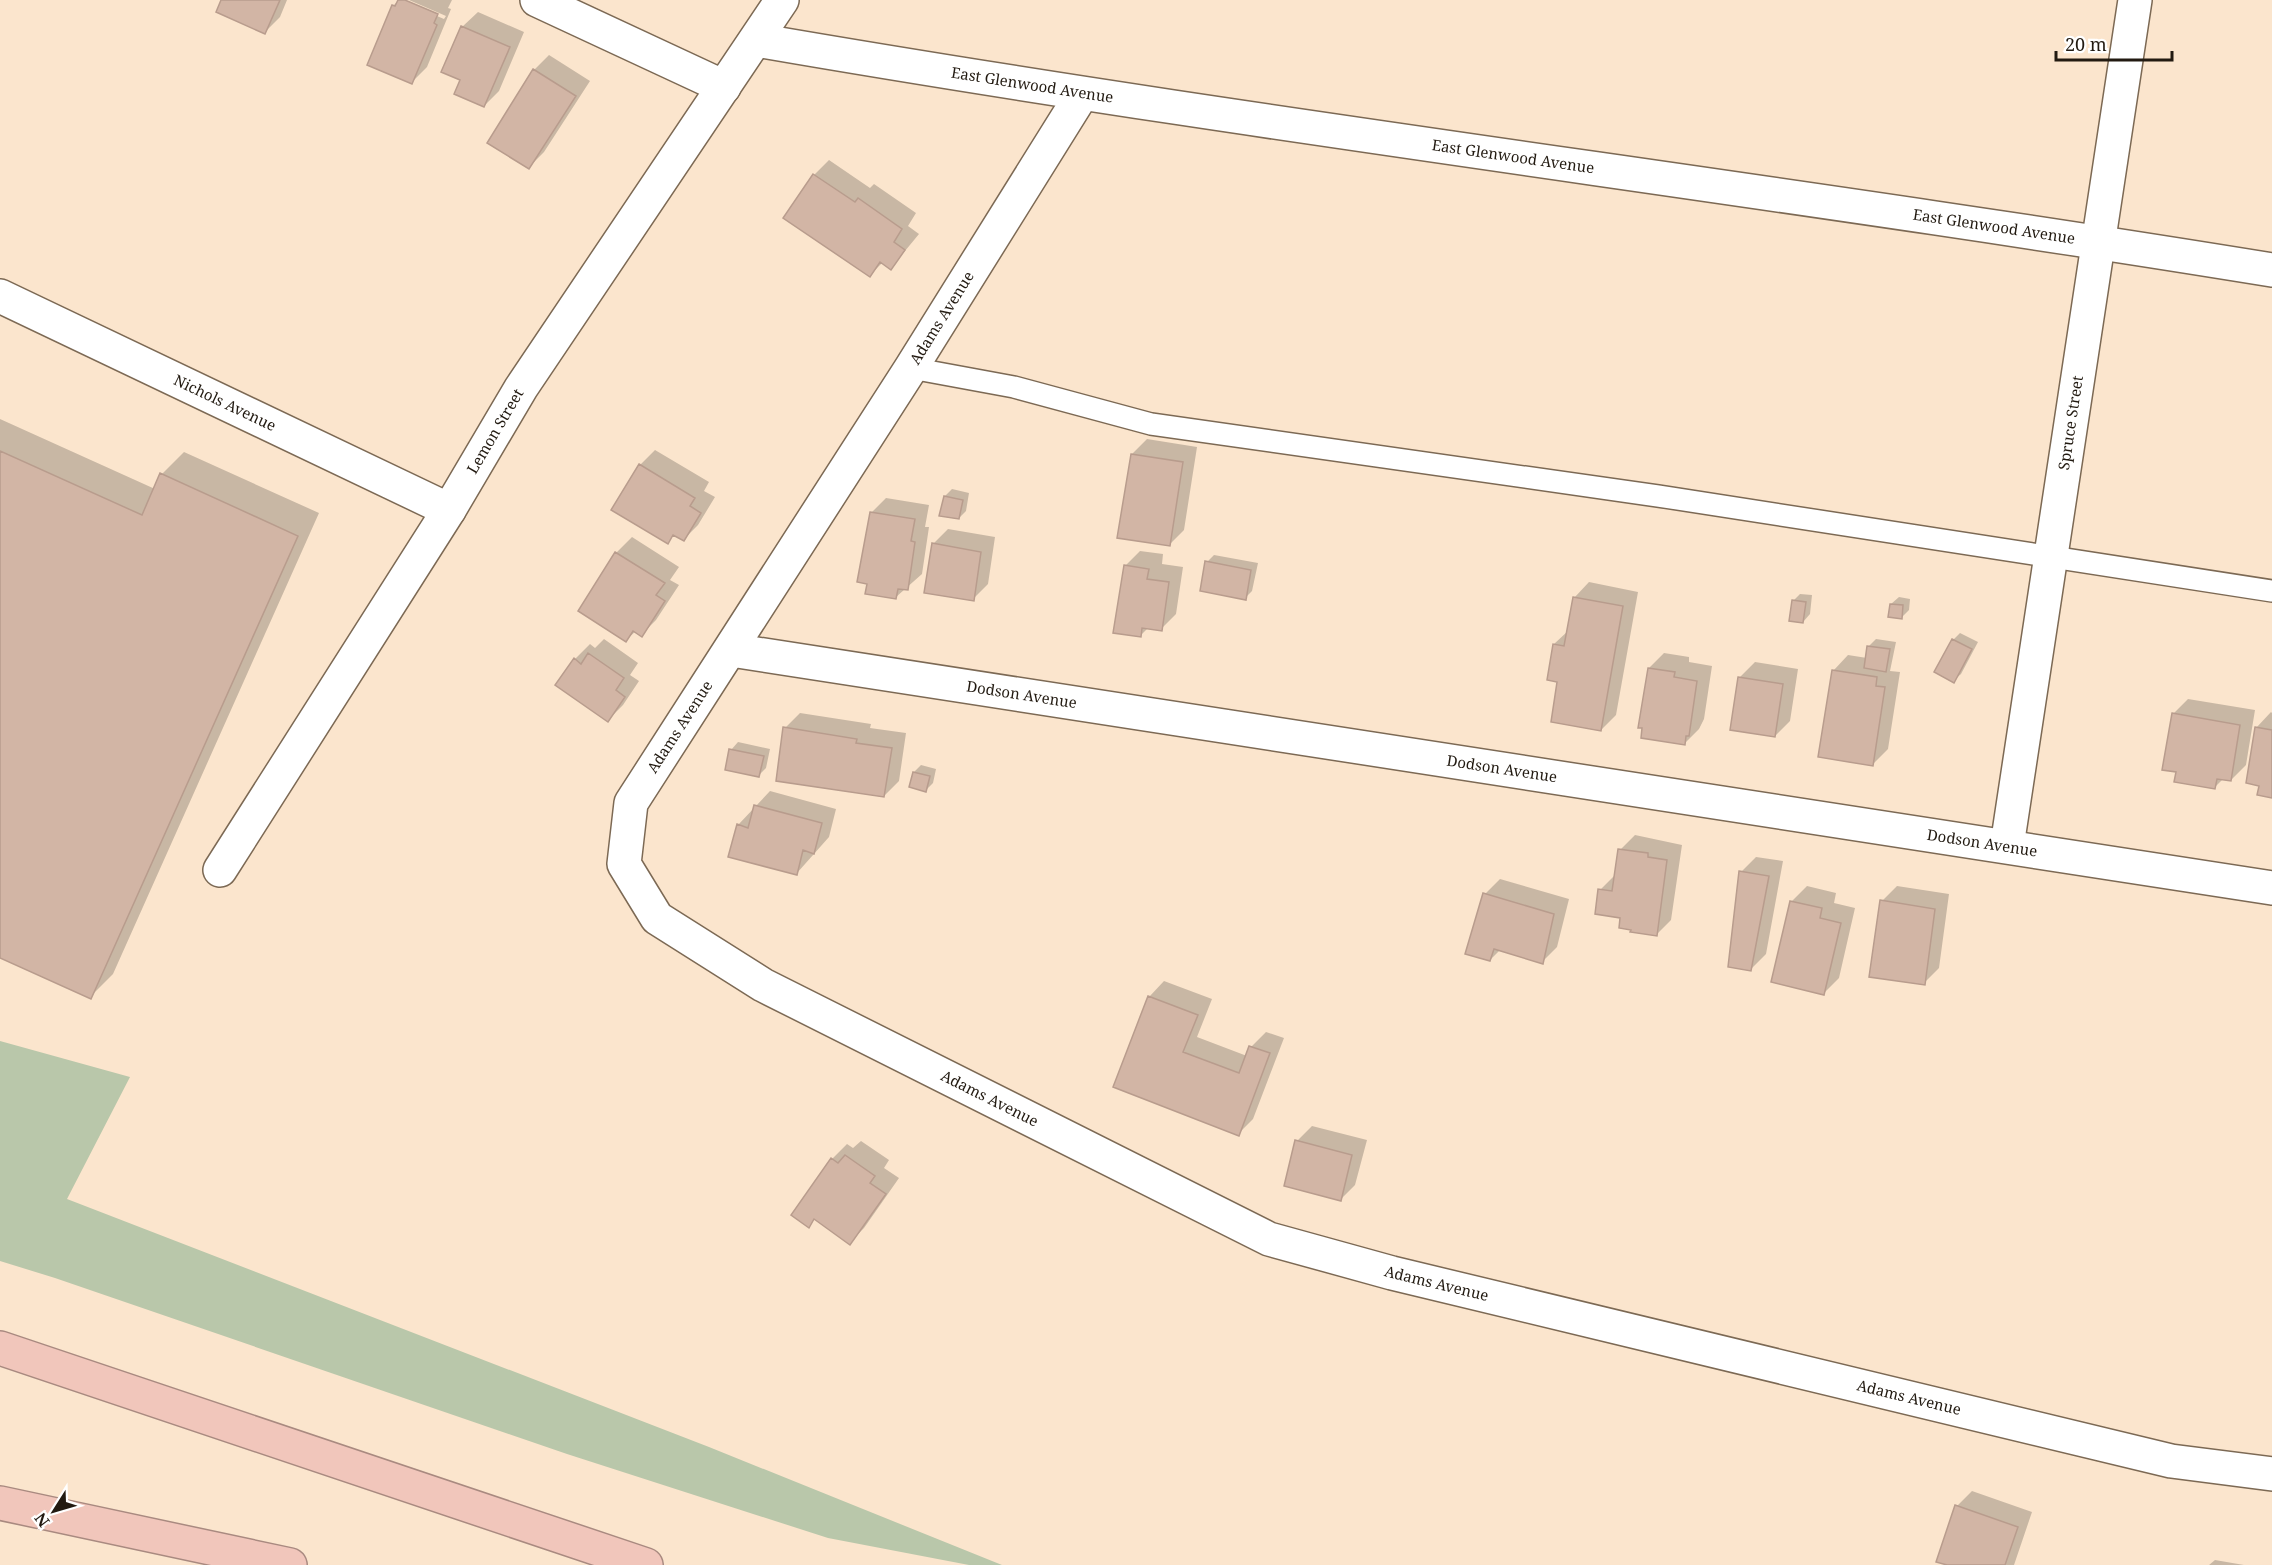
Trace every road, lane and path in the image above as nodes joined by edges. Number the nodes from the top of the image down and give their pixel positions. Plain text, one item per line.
1 (537, 0) edge
2 (782, 0) edge
3 (2135, 0) edge
4 (756, 40) junction
5 (724, 87) junction
6 (1082, 94) junction
7 (2100, 242) junction
8 (2272, 270) edge
9 (0, 296) edge
10 (911, 368) junction
11 (449, 510) junction
12 (2050, 556) junction
13 (2272, 591) edge
14 (731, 650) junction
15 (2007, 846) junction
16 (220, 870) dead end
17 (2272, 888) edge
18 (0, 1348) edge
19 (2272, 1474) edge
20 (0, 1503) edge
21 (290, 1565) edge
22 (646, 1565) edge

1 - 5 street
2 - 4 street, Lemon Street
3 - 7 street, Spruce Street
4 - 5 street, Lemon Street
4 - 6 street, East Glenwood Avenue
5 - 11 street, Lemon Street
6 - 7 street, East Glenwood Avenue
6 - 10 street, Adams Avenue
7 - 8 street, East Glenwood Avenue
7 - 12 street, Spruce Street
9 - 11 street, Nichols Avenue
10 - 12 lane
10 - 14 street, Adams Avenue
11 - 16 street, Lemon Street
12 - 13 lane
12 - 15 street, Spruce Street
14 - 15 street, Dodson Avenue
14 - 19 street, Adams Avenue
15 - 17 street, Dodson Avenue
18 - 22 highway
20 - 21 highway

